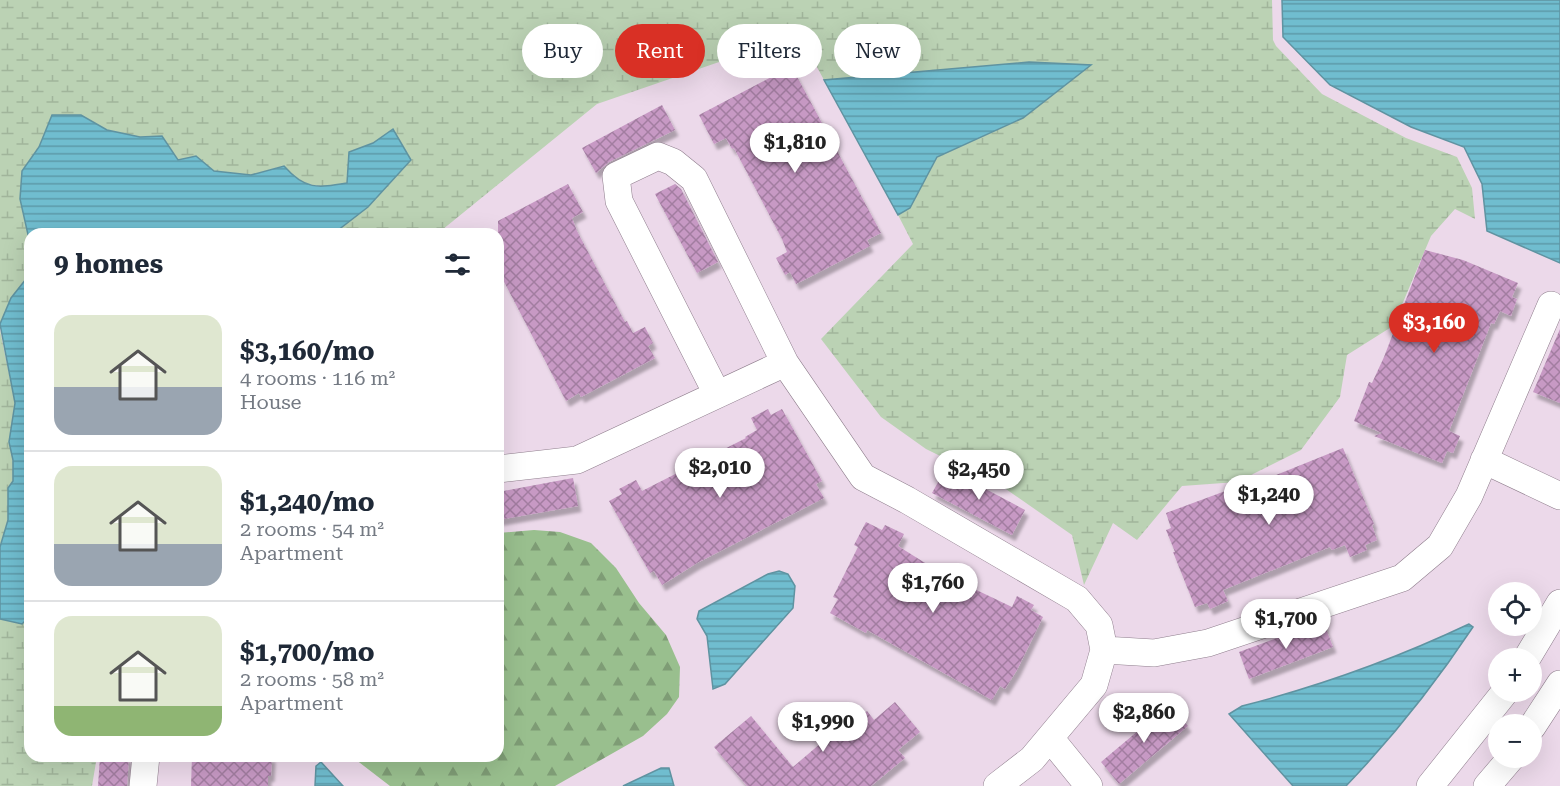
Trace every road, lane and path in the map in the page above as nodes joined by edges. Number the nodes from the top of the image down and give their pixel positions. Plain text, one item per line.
1 (1551, 305) dead end
2 (785, 363) junction
3 (717, 394) junction
4 (1484, 460) junction
5 (504, 468) edge
6 (1560, 496) edge
7 (1560, 603) edge
8 (1533, 648) edge
9 (1104, 650) junction
10 (1560, 684) edge
11 (1497, 702) edge
12 (1540, 714) edge
13 (1050, 738) junction
14 (145, 762) edge
15 (1502, 768) edge
16 (143, 786) edge
17 (997, 786) edge
18 (1089, 786) edge
19 (1431, 786) edge
20 (1487, 786) edge

1 - 4 street
2 - 3 street
2 - 3 street
2 - 9 street
3 - 5 street
4 - 6 street
4 - 9 street
7 - 8 street
9 - 13 street
10 - 12 street
11 - 19 street
13 - 17 street
13 - 18 street
14 - 16 street
15 - 20 street

